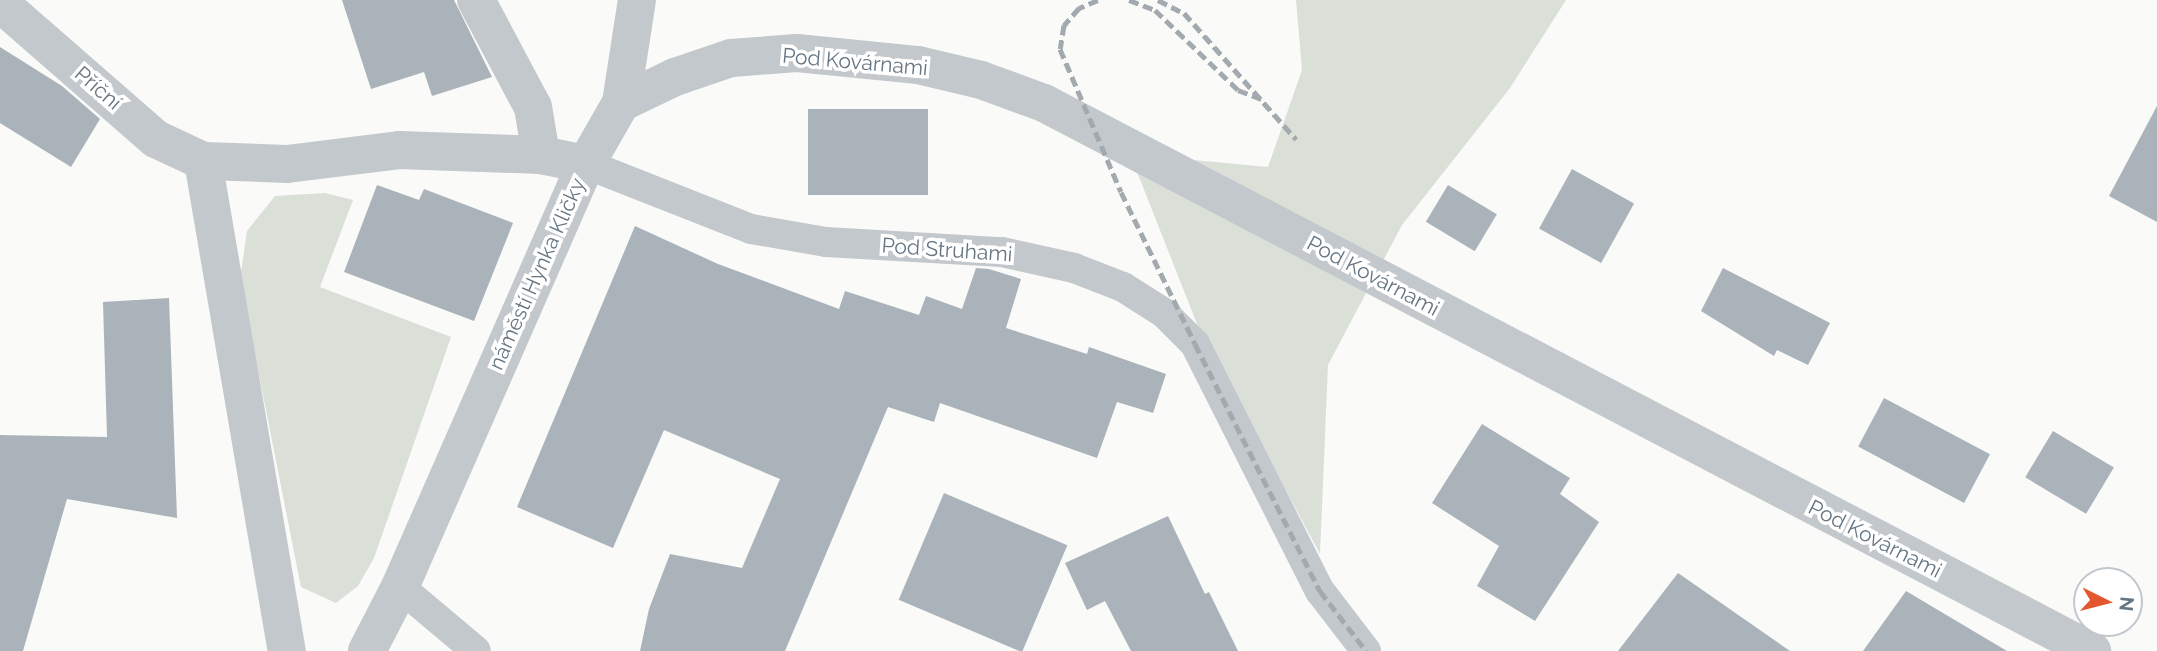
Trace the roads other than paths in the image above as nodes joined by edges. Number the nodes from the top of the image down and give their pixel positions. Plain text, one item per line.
1 (476, 0) edge
2 (637, 0) edge
3 (0, 3) edge
4 (621, 103) junction
5 (541, 155) junction
6 (203, 161) junction
7 (586, 164) junction
8 (400, 587) junction
9 (287, 651) edge
10 (367, 651) edge
11 (476, 651) edge
12 (1366, 651) edge
13 (2092, 651) edge

1 - 5 street
2 - 4 street
3 - 6 street, Příční
4 - 7 street
4 - 13 street, Pod Kovárnami
5 - 6 street, náměstí Hynka Kličky
5 - 7 street, náměstí Hynka Kličky
6 - 9 street
7 - 8 street, náměstí Hynka Kličky
7 - 12 lane, Pod Struhami
8 - 10 street, náměstí Hynka Kličky
8 - 11 lane

